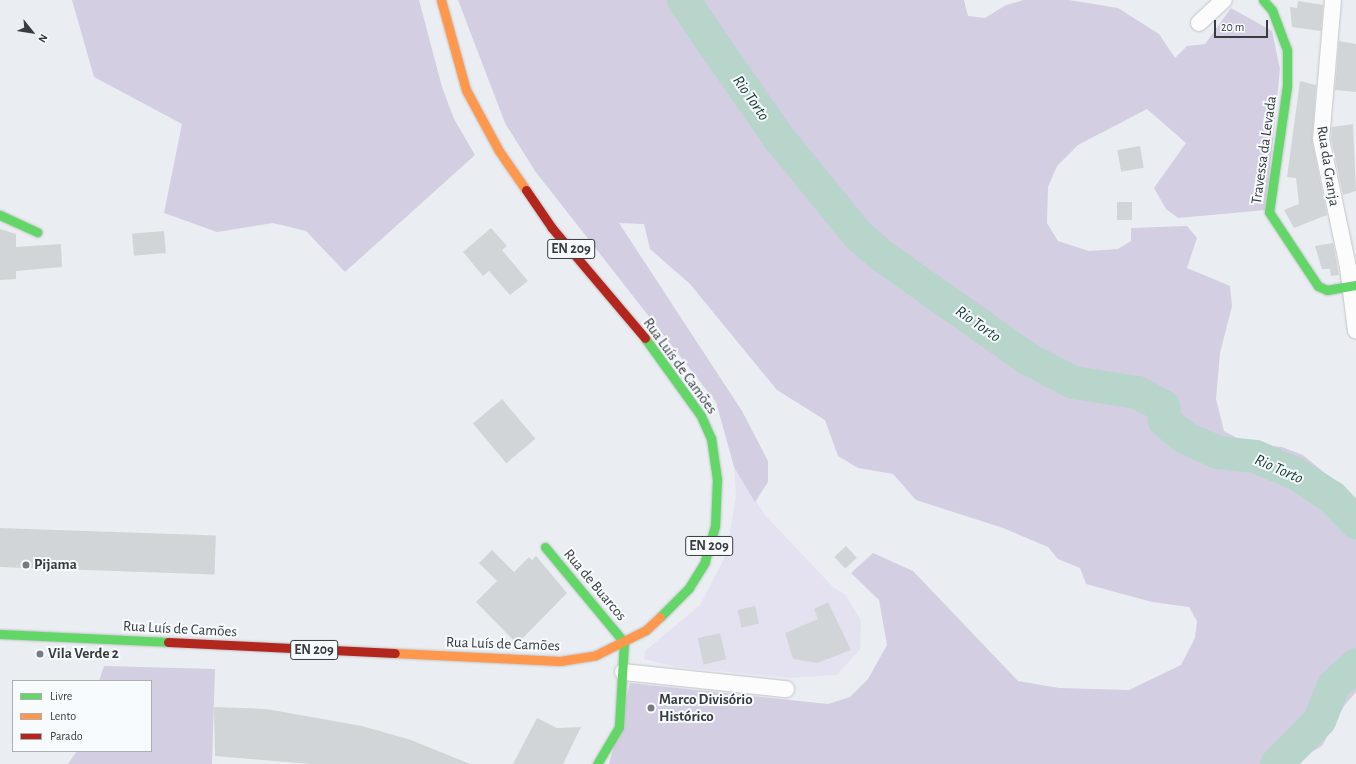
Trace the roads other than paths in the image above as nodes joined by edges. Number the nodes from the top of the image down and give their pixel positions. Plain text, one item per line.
1 (441, 0) edge
2 (1224, 0) edge
3 (1263, 0) edge
4 (1333, 0) edge
5 (1200, 23) dead end
6 (0, 216) edge
7 (37, 232) dead end
8 (1352, 286) edge
9 (1356, 331) edge
10 (545, 547) dead end
11 (0, 634) edge
12 (624, 642) junction
13 (623, 672) junction
14 (786, 690) dead end
15 (597, 764) edge

1 - 12 main road, Rua Luís de Camões / EN 209
2 - 5 street
3 - 8 main road, Travessa da Levada
4 - 8 street, Rua da Granja
6 - 7 main road
8 - 9 street, Rua da Granja
10 - 12 main road, Rua de Buarcos
11 - 12 main road, Rua Luís de Camões / EN 209
12 - 13 main road
13 - 14 street
13 - 15 main road

